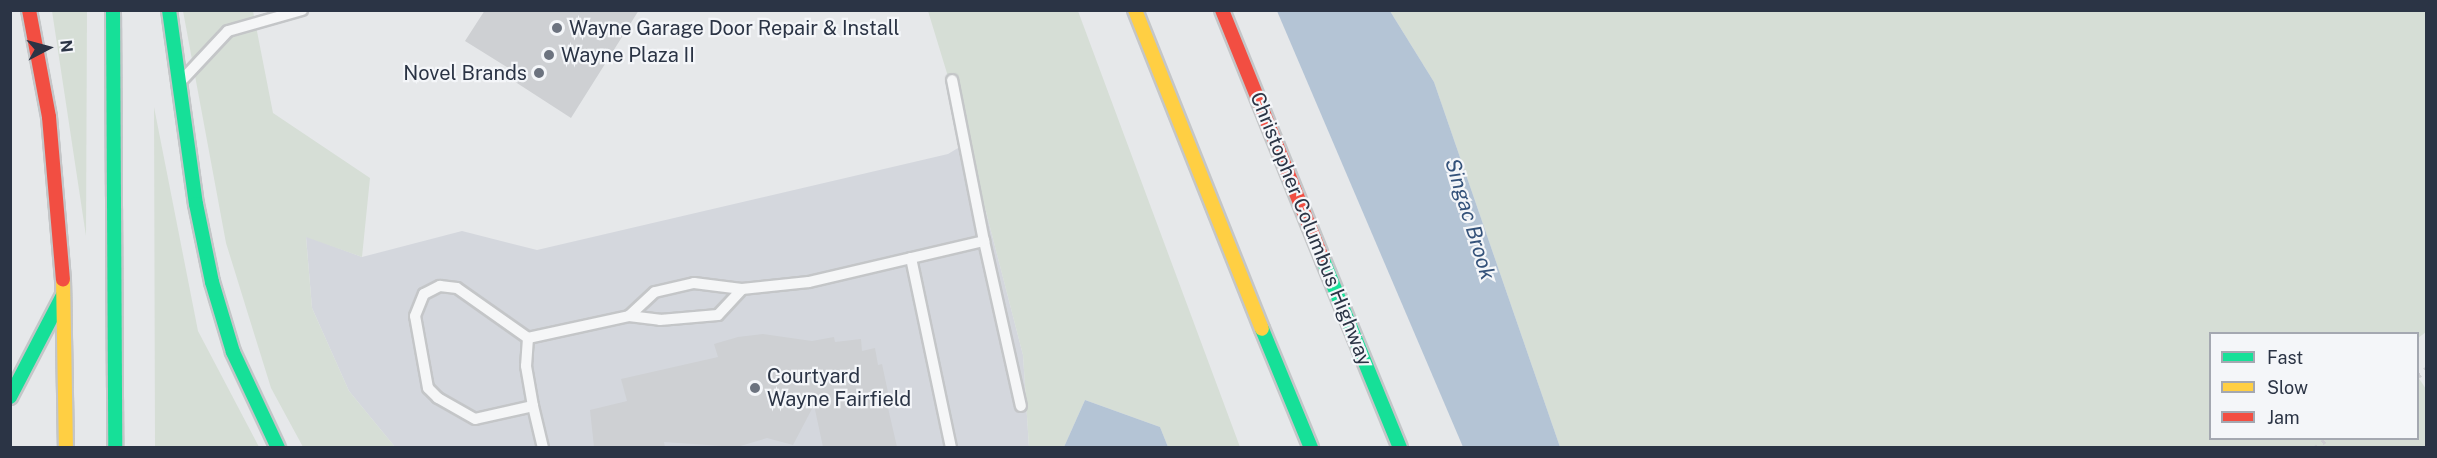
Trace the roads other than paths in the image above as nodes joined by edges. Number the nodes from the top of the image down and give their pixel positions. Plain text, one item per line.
1 (29, 10) edge
2 (113, 10) edge
3 (169, 10) edge
4 (302, 10) edge
5 (1135, 10) edge
6 (1222, 10) edge
7 (290, 13) edge
8 (952, 80) dead end
9 (180, 82) junction
10 (1210, 202) junction
11 (984, 241) junction
12 (910, 258) junction
13 (742, 289) junction
14 (64, 293) junction
15 (629, 316) junction
16 (528, 338) junction
17 (1272, 392) dead end
18 (10, 397) edge
19 (533, 406) junction
20 (1021, 406) dead end
21 (66, 447) edge
22 (115, 447) edge
23 (278, 447) edge
24 (543, 447) edge
25 (951, 447) edge
26 (1311, 447) edge
27 (1400, 447) edge

1 - 14 highway
2 - 22 highway
3 - 9 highway
4 - 7 lane
5 - 10 highway
6 - 27 highway, Christopher Columbus Highway
7 - 9 lane
8 - 11 lane
9 - 23 highway
10 - 17 highway
10 - 26 highway
11 - 12 lane
11 - 20 lane
12 - 13 lane
12 - 25 lane
13 - 15 lane
13 - 15 lane
14 - 18 highway
14 - 21 highway
15 - 16 lane
16 - 19 lane
16 - 19 lane
19 - 24 lane

